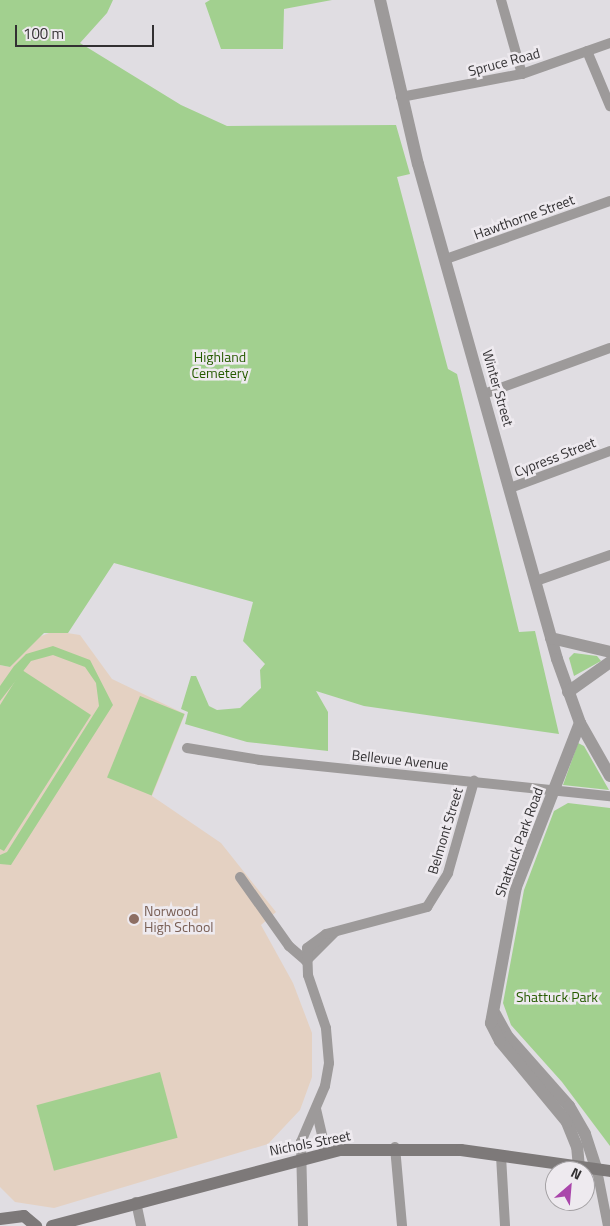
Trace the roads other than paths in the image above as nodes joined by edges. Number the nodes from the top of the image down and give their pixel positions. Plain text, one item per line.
1 (380, 0) edge
2 (501, 0) edge
3 (610, 43) edge
4 (587, 51) junction
5 (522, 74) junction
6 (401, 97) junction
7 (610, 106) edge
8 (610, 201) edge
9 (446, 259) junction
10 (610, 348) edge
11 (484, 394) junction
12 (610, 451) edge
13 (510, 488) junction
14 (610, 555) edge
15 (536, 581) junction
16 (551, 638) junction
17 (610, 652) edge
18 (610, 662) edge
19 (568, 692) junction
20 (580, 723) junction
21 (187, 748) dead end
22 (610, 776) edge
23 (474, 781) junction
24 (554, 789) junction
25 (610, 796) edge
26 (240, 877) dead end
27 (306, 961) junction
28 (525, 1060) junction
29 (316, 1109) junction
30 (395, 1147) junction
31 (326, 1152) junction
32 (502, 1156) junction
33 (300, 1158) junction
34 (578, 1161) edge
35 (545, 1163) edge
36 (604, 1170) edge
37 (136, 1202) junction
38 (1, 1217) edge
39 (36, 1226) edge
40 (52, 1226) edge
41 (141, 1226) edge
42 (302, 1226) edge
43 (402, 1226) edge
44 (506, 1226) edge
45 (608, 1226) edge

1 - 6 street, Winter Street
2 - 5 street
3 - 4 street, Spruce Road
4 - 5 street, Spruce Road
4 - 7 street
5 - 6 street, Spruce Road
6 - 9 street, Winter Street
8 - 9 street, Hawthorne Street
9 - 11 street, Winter Street
10 - 11 street
11 - 13 street, Winter Street
12 - 13 street, Cypress Street
13 - 15 street, Winter Street
14 - 15 street
15 - 16 street, Winter Street
16 - 17 street
16 - 19 street, Winter Street
18 - 19 street
19 - 20 street, Winter Street
20 - 22 street, Winter Street
20 - 24 street, Shattuck Park Road
21 - 23 street, Bellevue Avenue
23 - 24 street, Bellevue Avenue
23 - 27 street, Belmont Street
24 - 25 street, Bellevue Avenue
24 - 28 street, Shattuck Park Road
26 - 27 street
27 - 29 street
28 - 34 street, Shattuck Park Road
28 - 36 street, Shattuck Park Road
29 - 31 street
29 - 33 street
30 - 31 main road, Nichols Street
30 - 32 main road, Nichols Street
30 - 43 street
31 - 33 main road, Nichols Street
32 - 35 main road, Nichols Street
32 - 44 street
33 - 37 main road, Nichols Street
33 - 42 street
36 - 45 street
37 - 40 main road, Nichols Street
37 - 41 street
38 - 39 main road

